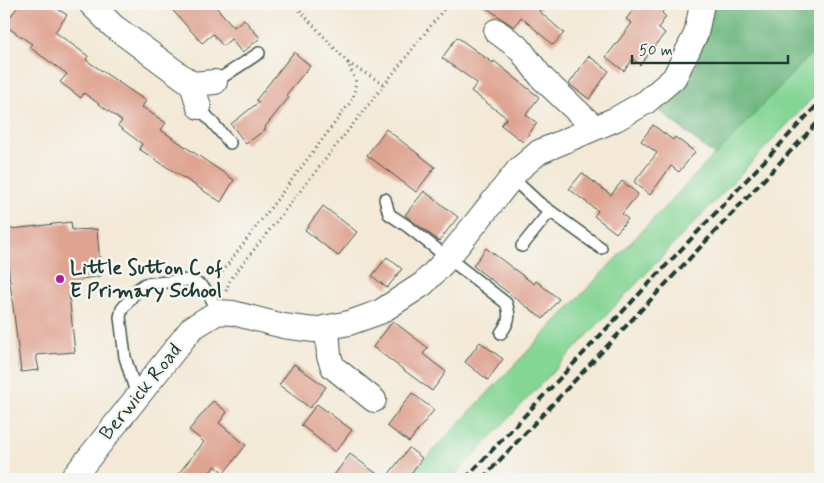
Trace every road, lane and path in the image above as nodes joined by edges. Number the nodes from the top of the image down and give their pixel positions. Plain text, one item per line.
1 (91, 4) edge
2 (294, 4) edge
3 (448, 4) edge
4 (702, 4) edge
5 (496, 31) dead end
6 (259, 52) dead end
7 (348, 63) junction
8 (216, 82) joint
9 (192, 84) junction
10 (384, 84) junction
11 (199, 107) joint
12 (595, 128) junction
13 (230, 143) dead end
14 (512, 178) junction
15 (385, 199) dead end
16 (550, 211) junction
17 (522, 246) dead end
18 (601, 248) dead end
19 (448, 259) junction
20 (218, 312) junction
21 (327, 327) junction
22 (501, 333) dead end
23 (137, 397) junction
24 (374, 400) dead end
25 (72, 479) edge

1 - 9 street
2 - 7 path
3 - 10 path
4 - 12 street
5 - 12 street
6 - 8 lane
7 - 10 path
7 - 20 path
8 - 9 street
9 - 11 street
10 - 20 path
11 - 13 lane
12 - 14 street
14 - 16 lane
14 - 19 street
15 - 19 lane
16 - 17 lane
16 - 18 lane
19 - 21 street
19 - 22 lane
20 - 21 street
20 - 23 street, Berwick Road
20 - 23 lane
21 - 24 street
23 - 25 street, Berwick Road

